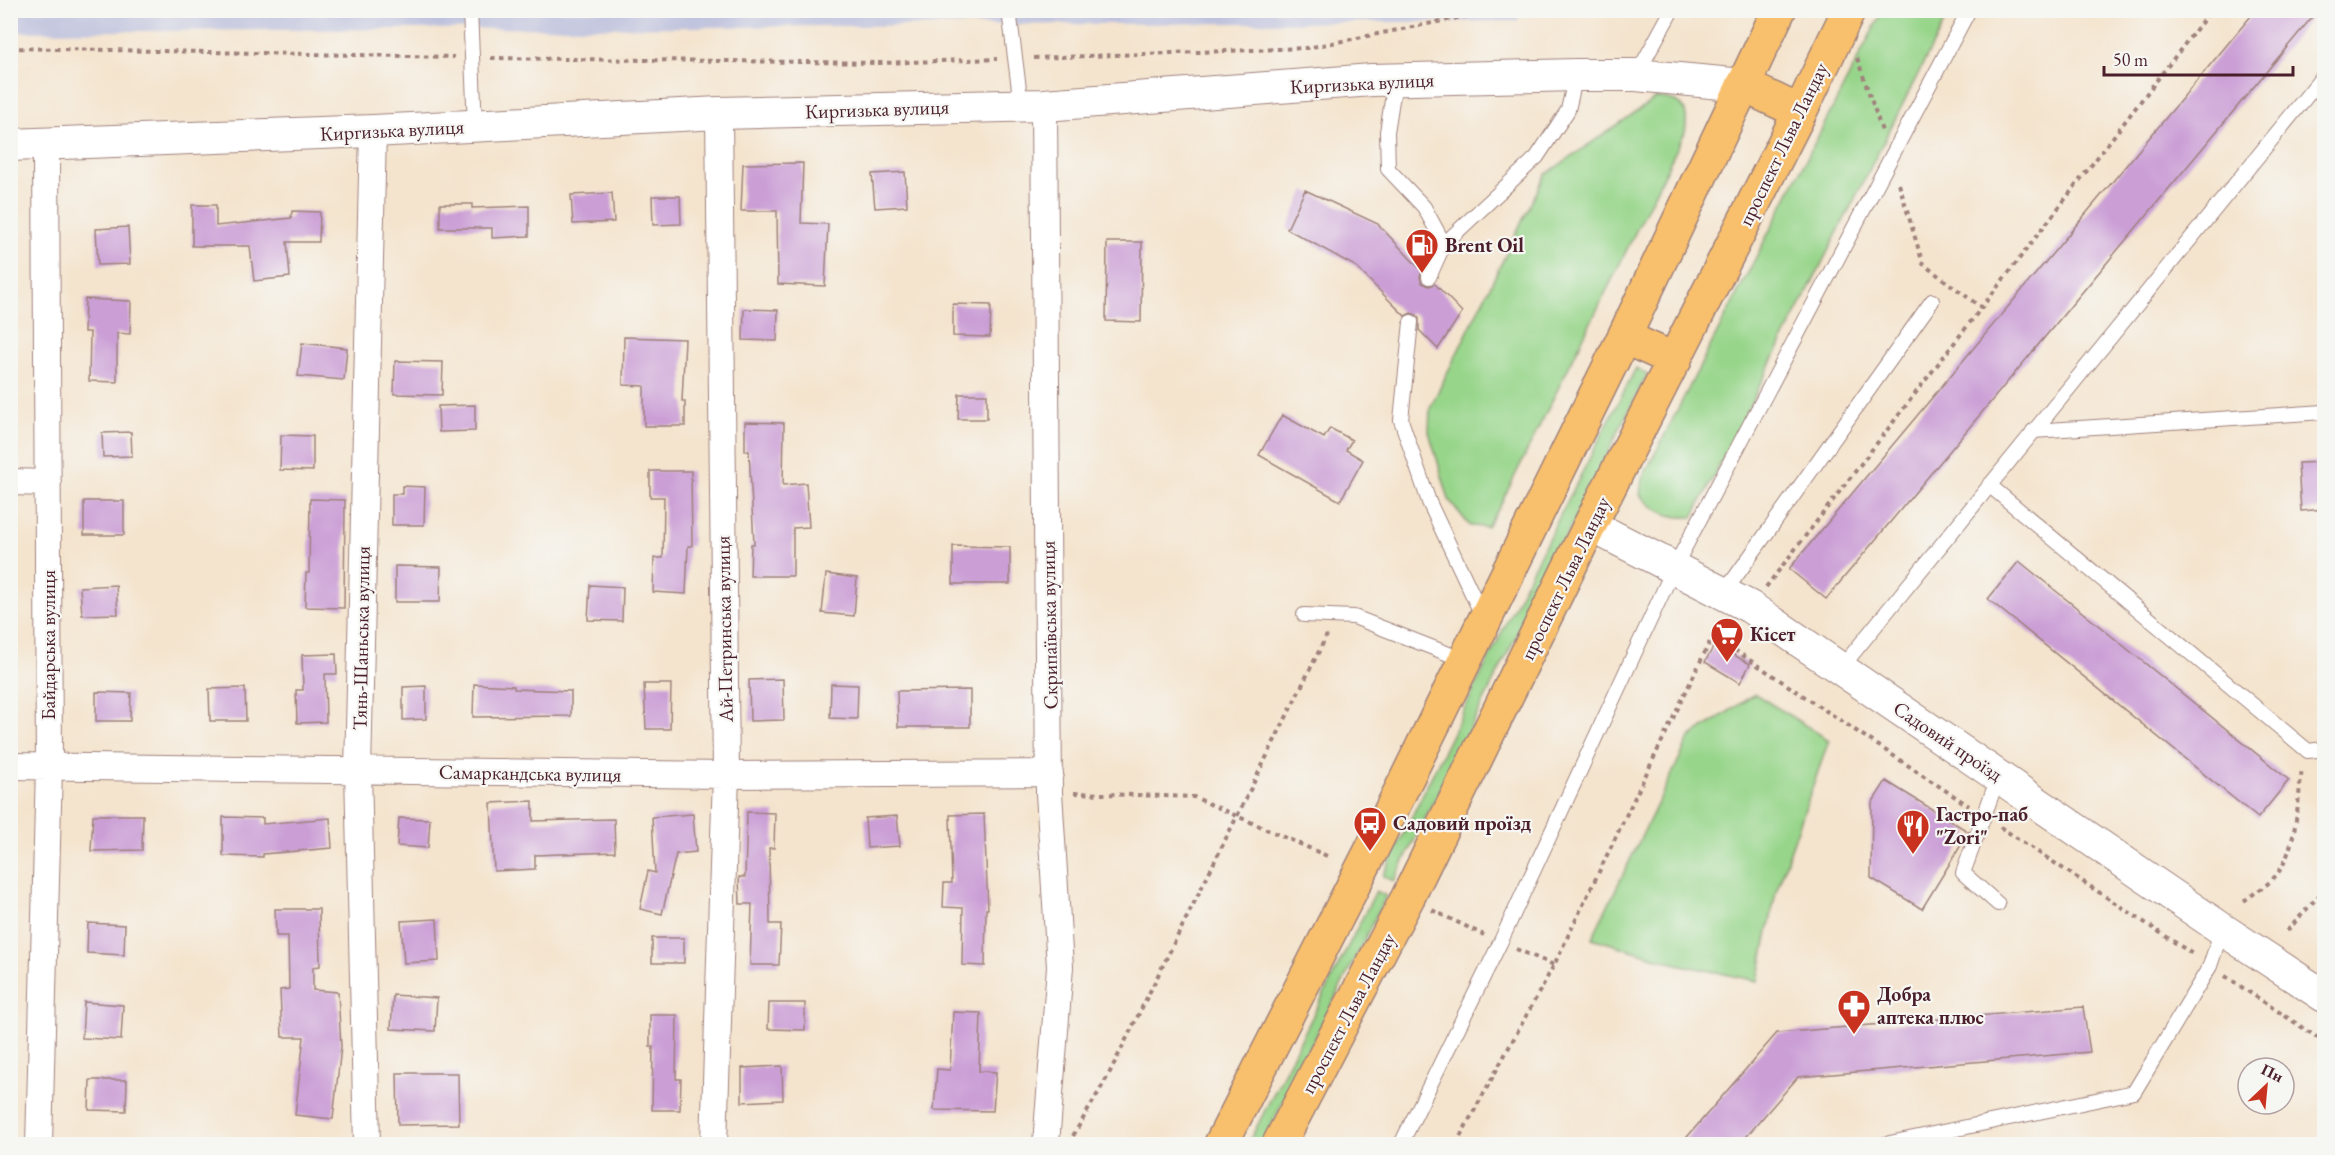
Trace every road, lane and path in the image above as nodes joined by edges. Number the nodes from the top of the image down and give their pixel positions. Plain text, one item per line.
1 (470, 10) edge
2 (1009, 10) edge
3 (1498, 10) edge
4 (1672, 10) edge
5 (1779, 10) edge
6 (1849, 10) edge
7 (1969, 10) edge
8 (2211, 10) edge
9 (10, 48) edge
10 (472, 57) junction
11 (1857, 57) dead end
12 (1014, 58) junction
13 (1576, 75) junction
14 (1636, 75) junction
15 (2325, 75) edge
16 (1372, 80) junction
17 (1743, 85) junction
18 (1032, 105) junction
19 (1800, 112) junction
20 (719, 113) junction
21 (475, 126) junction
22 (373, 131) junction
23 (10, 145) edge
24 (46, 145) junction
25 (1891, 158) junction
26 (1443, 244) junction
27 (1429, 278) dead end
28 (1932, 301) dead end
29 (1982, 308) junction
30 (1411, 322) dead end
31 (1624, 337) junction
32 (1675, 360) junction
33 (2325, 412) edge
34 (2033, 431) junction
35 (10, 482) edge
36 (48, 483) junction
37 (1989, 485) junction
38 (1590, 525) junction
39 (1674, 568) junction
40 (1736, 600) junction
41 (1304, 615) dead end
42 (1336, 617) junction
43 (1484, 620) junction
44 (1712, 635) junction
45 (1464, 660) junction
46 (1841, 668) junction
47 (2325, 749) edge
48 (2308, 751) junction
49 (10, 766) edge
50 (49, 767) junction
51 (358, 771) junction
52 (726, 775) junction
53 (1999, 776) junction
54 (1050, 783) junction
55 (1984, 816) junction
56 (1237, 817) junction
57 (1327, 856) dead end
58 (2325, 890) edge
59 (2244, 902) dead end
60 (1998, 904) dead end
61 (2222, 929) junction
62 (2287, 931) dead end
63 (2210, 966) junction
64 (2325, 996) edge
65 (2325, 1042) edge
66 (39, 1144) edge
67 (367, 1144) edge
68 (714, 1144) edge
69 (1046, 1144) edge
70 (1068, 1144) edge
71 (1221, 1144) edge
72 (1279, 1144) edge
73 (1401, 1144) edge
74 (1456, 1144) edge
75 (1886, 1144) edge

1 - 10 lane
2 - 12 lane
3 - 12 path
4 - 14 lane
5 - 17 main road
6 - 19 main road, проспект Льва Ландау
7 - 25 lane
8 - 29 path
9 - 10 path
10 - 12 path
10 - 21 lane
11 - 25 path
12 - 18 lane
13 - 14 street, Киргизька вулиця
13 - 16 street, Киргизька вулиця
13 - 26 lane
14 - 17 street, Киргизька вулиця
15 - 34 lane
16 - 18 street, Киргизька вулиця
16 - 26 lane
17 - 19 main road
17 - 31 main road
18 - 20 street, Киргизька вулиця
18 - 54 street, Скрипаївська вулиця
19 - 32 main road, проспект Льва Ландау
20 - 21 street, Киргизька вулиця
20 - 52 street, Ай-Петринська вулиця
21 - 22 street, Киргизька вулиця
22 - 24 street, Киргизька вулиця
22 - 51 street, Тянь-Шаньська вулиця
23 - 24 street, Киргизька вулиця
24 - 36 street, Байдарська вулиця
25 - 29 path
25 - 39 lane
26 - 27 lane
28 - 40 lane
29 - 40 path
30 - 43 lane
31 - 32 main road
31 - 43 main road
32 - 38 main road, проспект Льва Ландау
33 - 34 lane
34 - 37 lane
35 - 36 street
36 - 50 street, Байдарська вулиця
37 - 46 lane
37 - 48 lane
38 - 39 street, Садовий проїзд
38 - 72 main road, проспект Льва Ландау
39 - 40 street, Садовий проїзд
39 - 73 lane
40 - 44 path
40 - 46 street, Садовий проїзд
41 - 42 lane
42 - 45 lane
42 - 56 path
43 - 45 main road
44 - 55 path
44 - 74 path
45 - 71 main road
46 - 53 street, Садовий проїзд
47 - 48 lane
48 - 59 path
49 - 50 street, Самаркандська вулиця
50 - 51 street, Самаркандська вулиця
50 - 66 street, Байдарська вулиця
51 - 52 street, Самаркандська вулиця
51 - 67 street, Тянь-Шаньська вулиця
52 - 54 street, Самаркандська вулиця
52 - 68 street, Ай-Петринська вулиця
53 - 55 lane
53 - 61 street, Садовий проїзд
54 - 56 path
54 - 69 street, Скрипаївська вулиця
55 - 60 lane
55 - 63 path
56 - 57 path
56 - 70 path
58 - 62 path
61 - 63 lane
61 - 64 street, Садовий проїзд
63 - 65 path
63 - 75 lane

